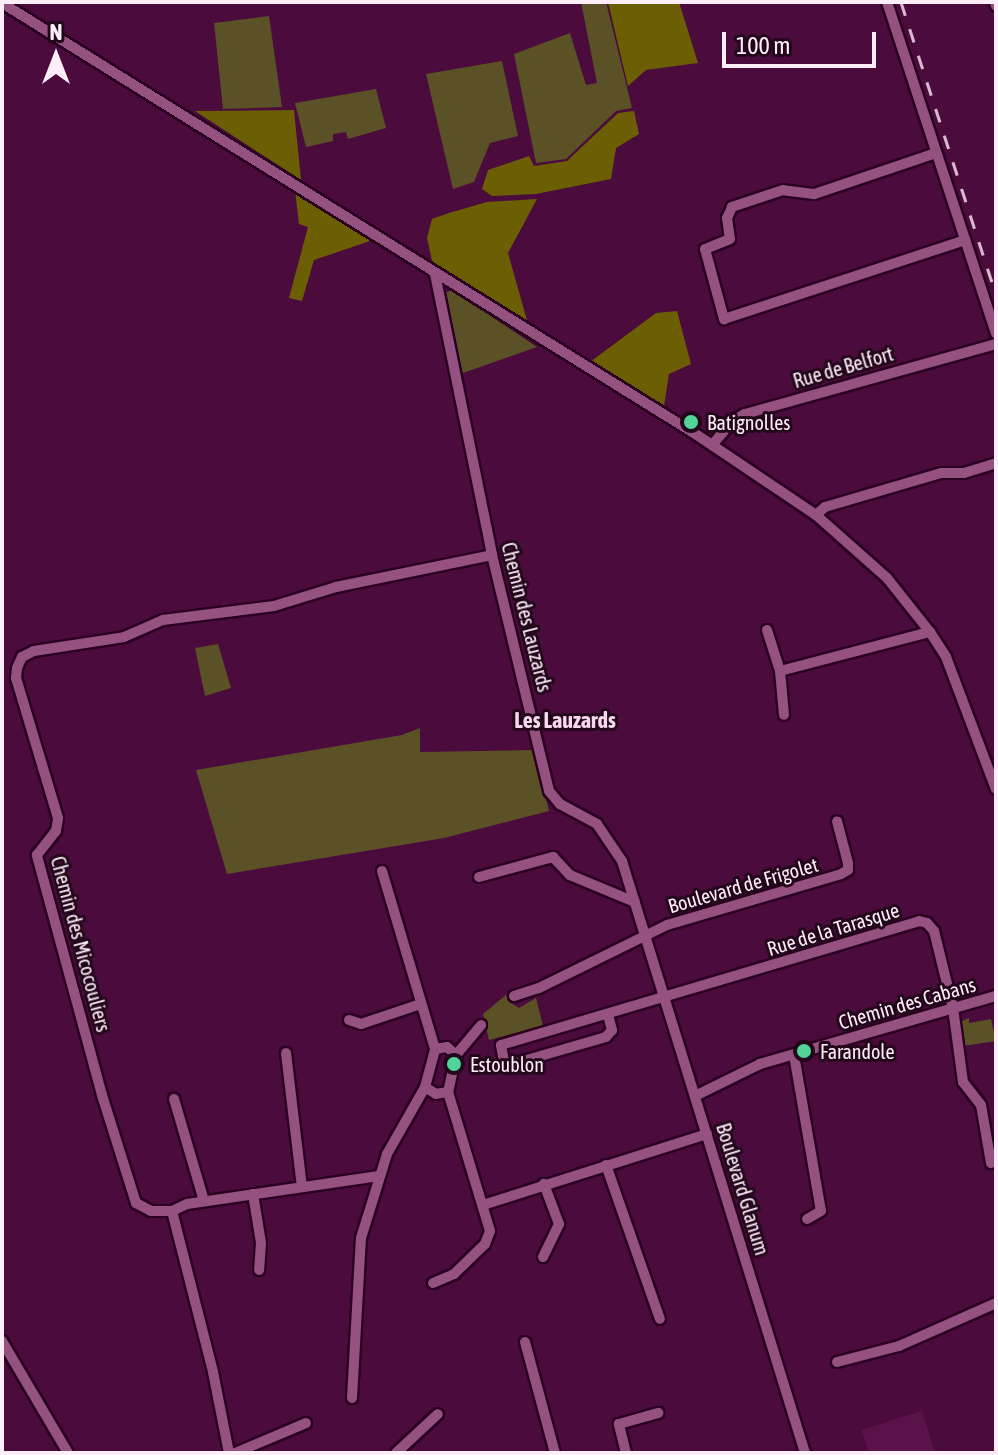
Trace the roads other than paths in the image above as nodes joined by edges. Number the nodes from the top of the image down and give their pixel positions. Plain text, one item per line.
1 (887, 2) edge
2 (2, 3) edge
3 (936, 153) junction
4 (965, 240) junction
5 (435, 274) junction
6 (996, 334) edge
7 (996, 344) edge
8 (712, 445) junction
9 (996, 463) edge
10 (816, 515) junction
11 (492, 555) junction
12 (767, 630) dead end
13 (930, 632) junction
14 (780, 671) junction
15 (784, 715) dead end
16 (996, 789) edge
17 (837, 821) dead end
18 (382, 871) dead end
19 (479, 877) dead end
20 (635, 902) junction
21 (645, 935) junction
22 (514, 996) dead end
23 (996, 996) edge
24 (665, 998) junction
25 (421, 1004) junction
26 (953, 1008) junction
27 (608, 1015) junction
28 (349, 1020) dead end
29 (481, 1025) dead end
30 (435, 1049) junction
31 (286, 1053) dead end
32 (456, 1055) junction
33 (794, 1055) junction
34 (425, 1087) junction
35 (448, 1092) junction
36 (695, 1096) junction
37 (174, 1099) dead end
38 (707, 1134) junction
39 (991, 1163) dead end
40 (606, 1165) junction
41 (379, 1176) junction
42 (544, 1184) junction
43 (302, 1187) junction
44 (253, 1194) junction
45 (204, 1201) junction
46 (483, 1205) junction
47 (172, 1211) junction
48 (807, 1219) dead end
49 (543, 1257) dead end
50 (259, 1270) dead end
51 (433, 1283) dead end
52 (996, 1303) edge
53 (660, 1319) dead end
54 (2, 1341) edge
55 (525, 1342) dead end
56 (837, 1362) dead end
57 (352, 1398) dead end
58 (658, 1413) dead end
59 (438, 1414) dead end
60 (306, 1423) dead end
61 (68, 1453) edge
62 (232, 1453) edge
63 (396, 1453) edge
64 (555, 1453) edge
65 (626, 1453) edge
66 (805, 1453) edge

1 - 3 street
2 - 5 street
3 - 4 street
3 - 4 street
4 - 6 street
5 - 8 street
5 - 11 street, Chemin des Lauzards
7 - 8 street, Rue de Belfort
8 - 10 street
9 - 10 street
10 - 13 street
11 - 20 street, Chemin des Lauzards
11 - 47 street, Chemin des Micocouliers
12 - 14 street
13 - 14 street
13 - 16 street
14 - 15 street
17 - 21 street, Boulevard de Frigolet
18 - 25 street
19 - 20 street
20 - 21 street, Chemin des Lauzards
21 - 22 street
21 - 24 street, Boulevard Glanum
23 - 26 street, Chemin des Cabans
24 - 26 street, Rue de la Tarasque
24 - 27 street
24 - 36 street, Boulevard Glanum
25 - 28 street
25 - 30 street
26 - 33 street, Chemin des Cabans
26 - 39 street
27 - 27 street
29 - 32 street
30 - 32 street
30 - 34 street
31 - 43 street
32 - 35 street
33 - 36 street, Chemin des Cabans
33 - 48 street
34 - 35 street
34 - 41 street
35 - 46 street
36 - 38 street, Boulevard Glanum
37 - 45 street
38 - 40 street
38 - 66 street, Boulevard Glanum
40 - 42 street
40 - 53 street
41 - 43 street
41 - 57 street
42 - 46 street
42 - 49 street
43 - 44 street
44 - 45 street
44 - 50 street
45 - 47 street
46 - 51 street
47 - 62 street
52 - 56 street
54 - 61 street
55 - 64 street
58 - 65 street
59 - 63 street
60 - 62 street

